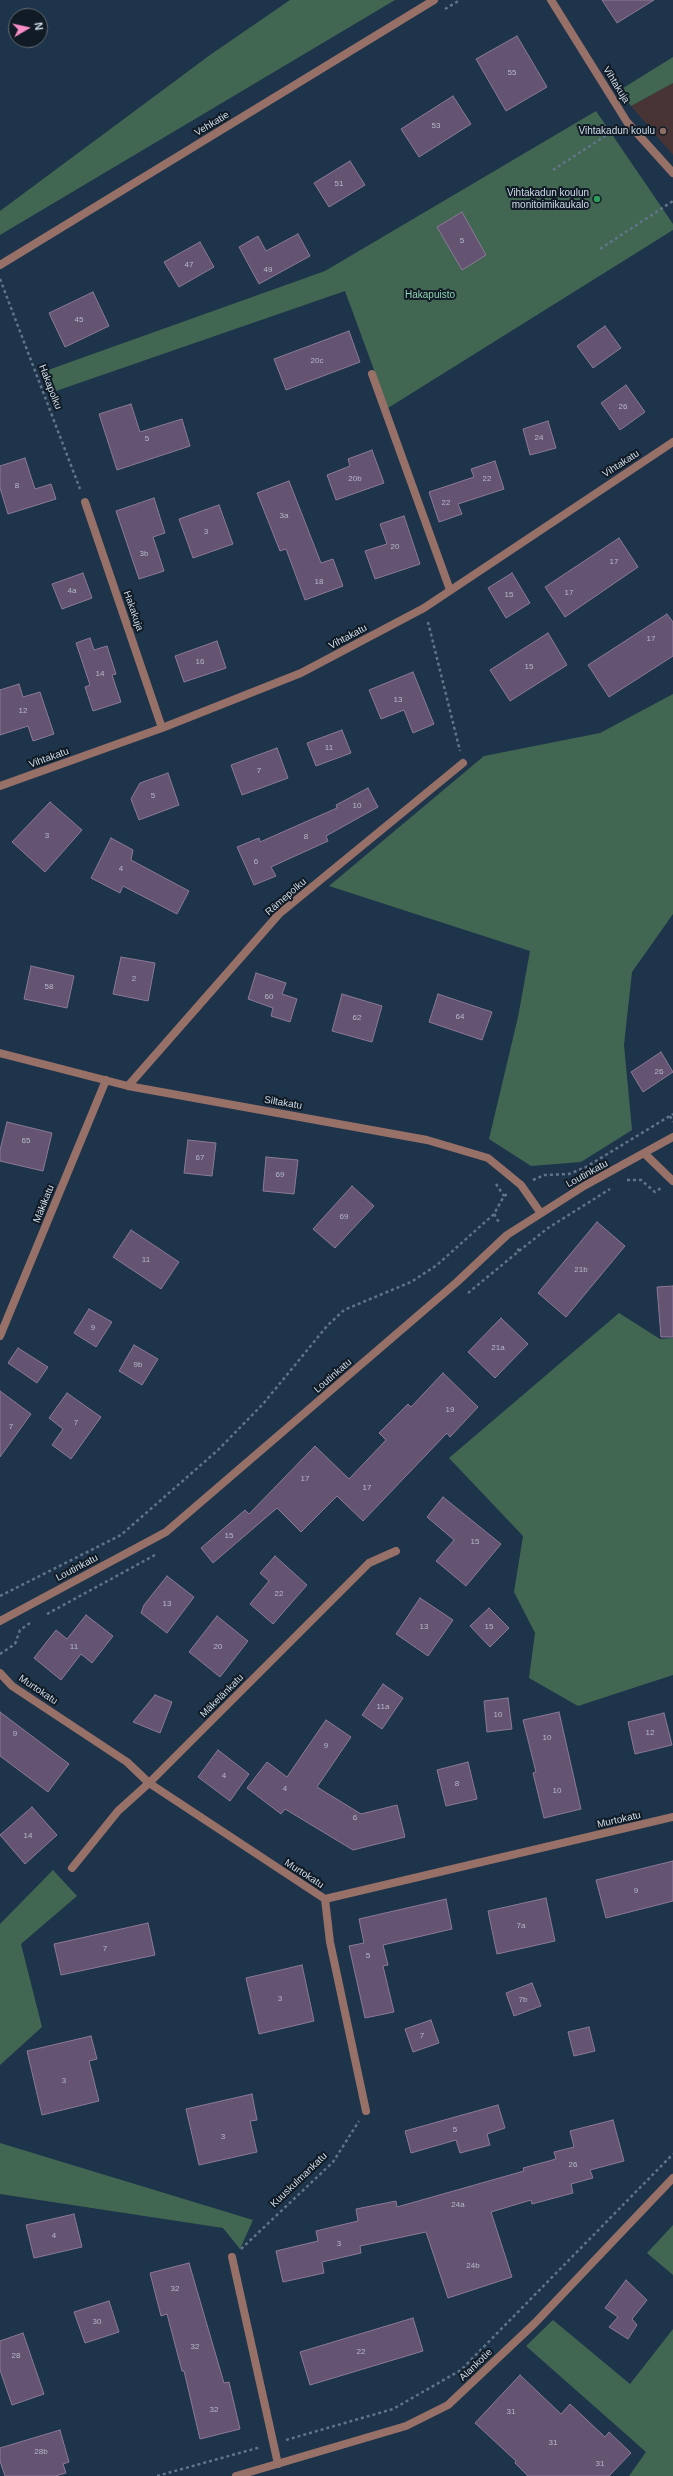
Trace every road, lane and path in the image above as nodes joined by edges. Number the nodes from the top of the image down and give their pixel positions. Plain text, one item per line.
1 (434, 0) edge
2 (551, 0) edge
3 (627, 122) junction
4 (552, 170) dead end
5 (673, 173) edge
6 (673, 201) edge
7 (600, 249) dead end
8 (0, 265) edge
9 (0, 278) edge
10 (372, 374) dead end
11 (673, 442) edge
12 (85, 502) joint
13 (450, 590) junction
14 (424, 608) junction
15 (162, 728) junction
16 (463, 763) joint
17 (0, 786) edge
18 (0, 1053) edge
19 (106, 1080) junction
20 (128, 1086) junction
21 (673, 1114) edge
22 (670, 1116) junction
23 (673, 1122) edge
24 (673, 1137) edge
25 (645, 1154) junction
26 (672, 1180) edge
27 (623, 1182) dead end
28 (521, 1185) junction
29 (614, 1187) dead end
30 (540, 1212) junction
31 (519, 1251) dead end
32 (0, 1336) edge
33 (396, 1551) dead end
34 (0, 1596) edge
35 (0, 1621) edge
36 (15, 1644) dead end
37 (0, 1654) edge
38 (0, 1673) edge
39 (149, 1783) junction
40 (673, 1817) edge
41 (72, 1868) dead end
42 (325, 1899) junction
43 (366, 2111) joint
44 (673, 2154) edge
45 (673, 2178) edge
46 (232, 2257) joint
47 (273, 2444) junction
48 (278, 2464) junction
49 (156, 2476) edge
50 (236, 2476) edge

1 - 8 street, Vehkatie
2 - 3 street, Vihtakuja
3 - 4 path
3 - 5 street, Vihtakuja
6 - 7 path
9 - 12 path, Hakapolku
10 - 13 street
11 - 13 street, Vihtakatu
12 - 15 street, Hakakuja
13 - 14 street, Vihtakatu
14 - 15 street, Vihtakatu
14 - 16 path
15 - 17 street, Vihtakatu
16 - 20 street, Rämepolku
18 - 19 street, Siltakatu
19 - 20 street, Siltakatu
19 - 32 street, Mäkikatu
20 - 28 street, Siltakatu
21 - 22 path
22 - 23 path
22 - 28 path
24 - 25 street, Loutinkatu
25 - 26 street
25 - 30 street, Loutinkatu
26 - 27 path
28 - 30 street, Siltakatu
28 - 34 path
29 - 31 path
30 - 35 street, Loutinkatu
33 - 39 street, Mäkelänkatu
36 - 37 path
38 - 39 street, Murtokatu
39 - 41 street, Mäkelänkatu
39 - 42 street, Murtokatu
40 - 42 street, Murtokatu
42 - 43 street
43 - 46 path, Kuuskulmankatu
44 - 47 path
45 - 48 street, Alankotie
46 - 47 street
47 - 48 street
47 - 49 path
48 - 50 street, Alankotie

